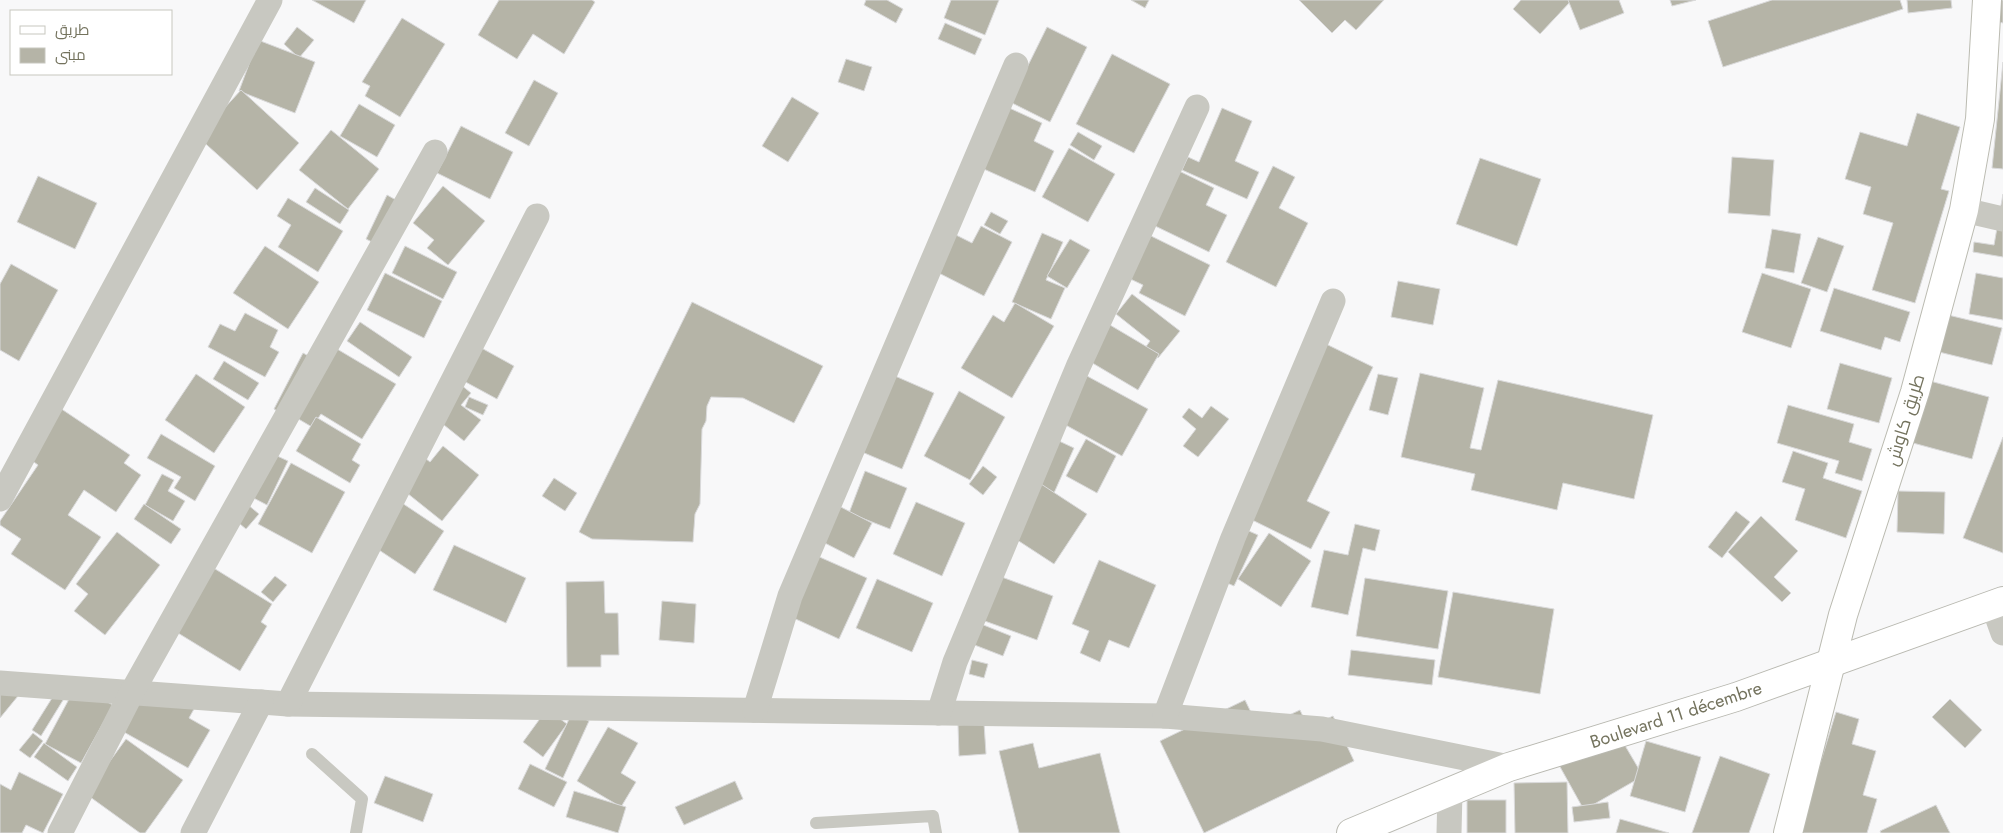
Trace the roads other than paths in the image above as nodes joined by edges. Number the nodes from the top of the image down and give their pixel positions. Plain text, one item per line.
1 (270, 0) edge
2 (1987, 0) edge
3 (1016, 65) dead end
4 (1197, 107) dead end
5 (434, 152) dead end
6 (1964, 210) junction
7 (537, 216) dead end
8 (2003, 219) edge
9 (1333, 301) dead end
10 (0, 498) edge
11 (1998, 603) edge
12 (2003, 633) edge
13 (1830, 663) junction
14 (0, 683) edge
15 (132, 692) junction
16 (262, 702) junction
17 (288, 704) junction
18 (755, 710) junction
19 (939, 713) junction
20 (1165, 716) junction
21 (312, 754) dead end
22 (1509, 767) junction
23 (1450, 792) junction
24 (816, 823) dead end
25 (60, 833) edge
26 (194, 833) edge
27 (356, 833) edge
28 (936, 833) edge
29 (1351, 833) edge
30 (1449, 833) edge
31 (1788, 833) edge

1 - 10 street
2 - 6 street, طريق كاوش
3 - 18 street
4 - 19 street
5 - 15 street
6 - 8 street
6 - 13 street, طريق كاوش
7 - 17 street
9 - 20 street
11 - 12 street
11 - 13 street, Boulevard 11 décembre
13 - 22 street, Boulevard 11 décembre
13 - 31 street, طريق كاوش
14 - 15 street
15 - 16 street
15 - 25 street
16 - 17 street
16 - 26 street
17 - 18 street
18 - 19 street
19 - 20 street
20 - 22 street
21 - 27 lane
22 - 23 street, Boulevard 11 décembre
23 - 29 street, Boulevard 11 décembre
23 - 30 street
24 - 28 lane

